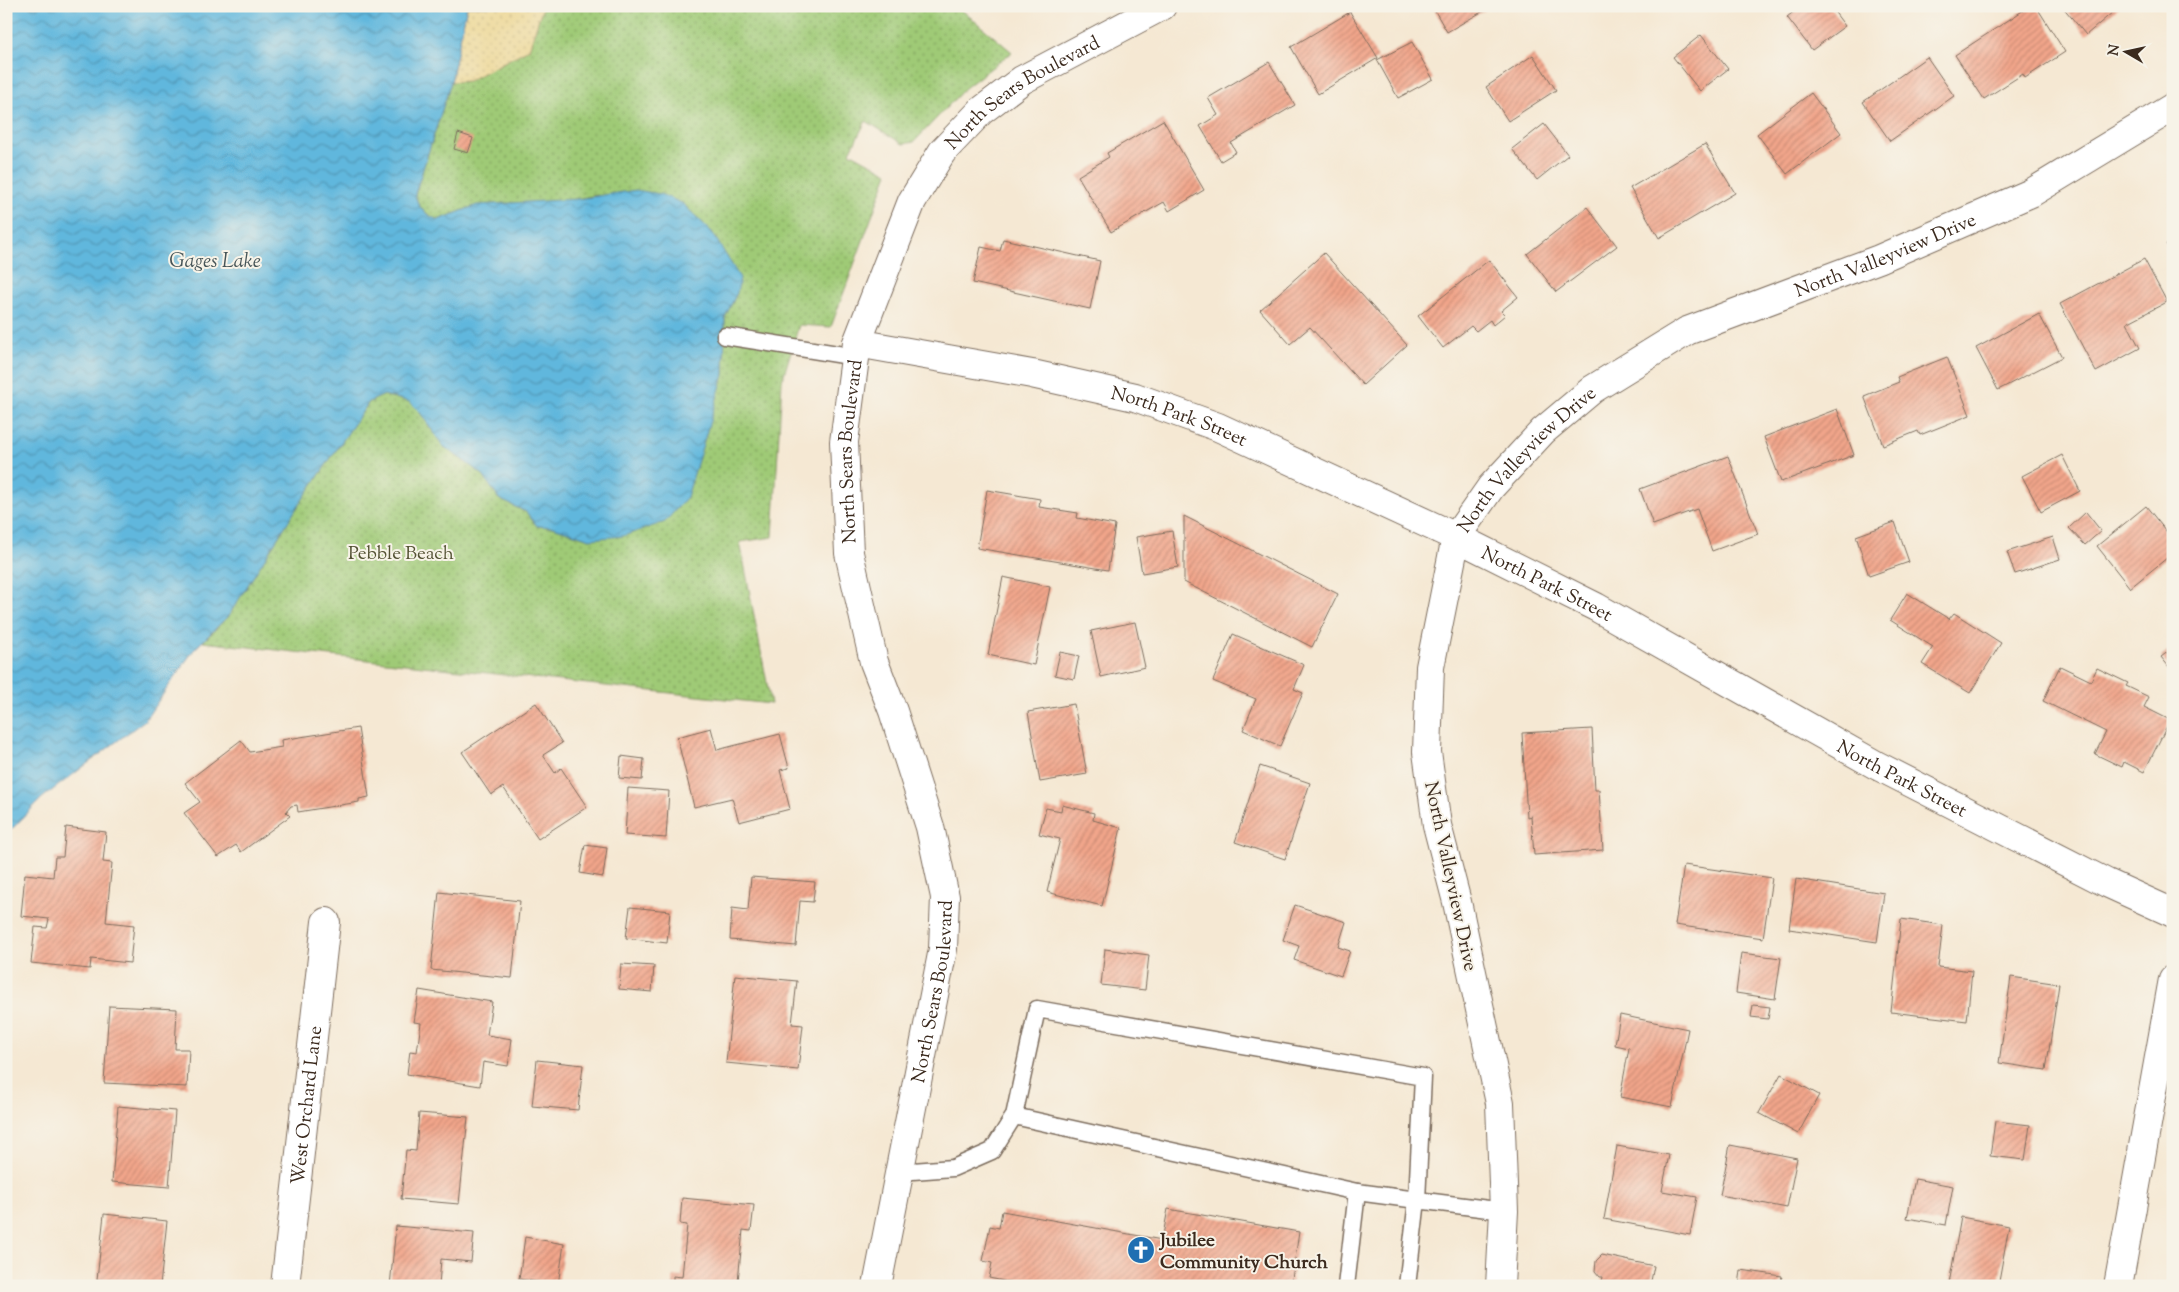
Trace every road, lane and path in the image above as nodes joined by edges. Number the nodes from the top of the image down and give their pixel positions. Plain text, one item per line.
1 (1162, 6) edge
2 (2173, 107) edge
3 (725, 336) dead end
4 (856, 350) junction
5 (1456, 536) junction
6 (2173, 912) edge
7 (326, 922) dead end
8 (2173, 979) edge
9 (1014, 1116) junction
10 (899, 1172) junction
11 (1357, 1192) junction
12 (1417, 1200) junction
13 (1504, 1211) junction
14 (285, 1286) edge
15 (877, 1286) edge
16 (1346, 1286) edge
17 (1406, 1286) edge
18 (1500, 1286) edge
19 (2118, 1286) edge

1 - 4 street, North Sears Boulevard
2 - 5 street, North Valleyview Drive
3 - 4 lane
4 - 5 street, North Park Street
4 - 10 street, North Sears Boulevard
5 - 6 street, North Park Street
5 - 13 street, North Valleyview Drive
7 - 14 street, West Orchard Lane
8 - 19 street
9 - 10 lane
9 - 11 lane
9 - 12 lane
10 - 15 street, North Sears Boulevard
11 - 12 lane
11 - 16 lane
12 - 13 lane
12 - 17 lane
13 - 18 street, North Valleyview Drive

